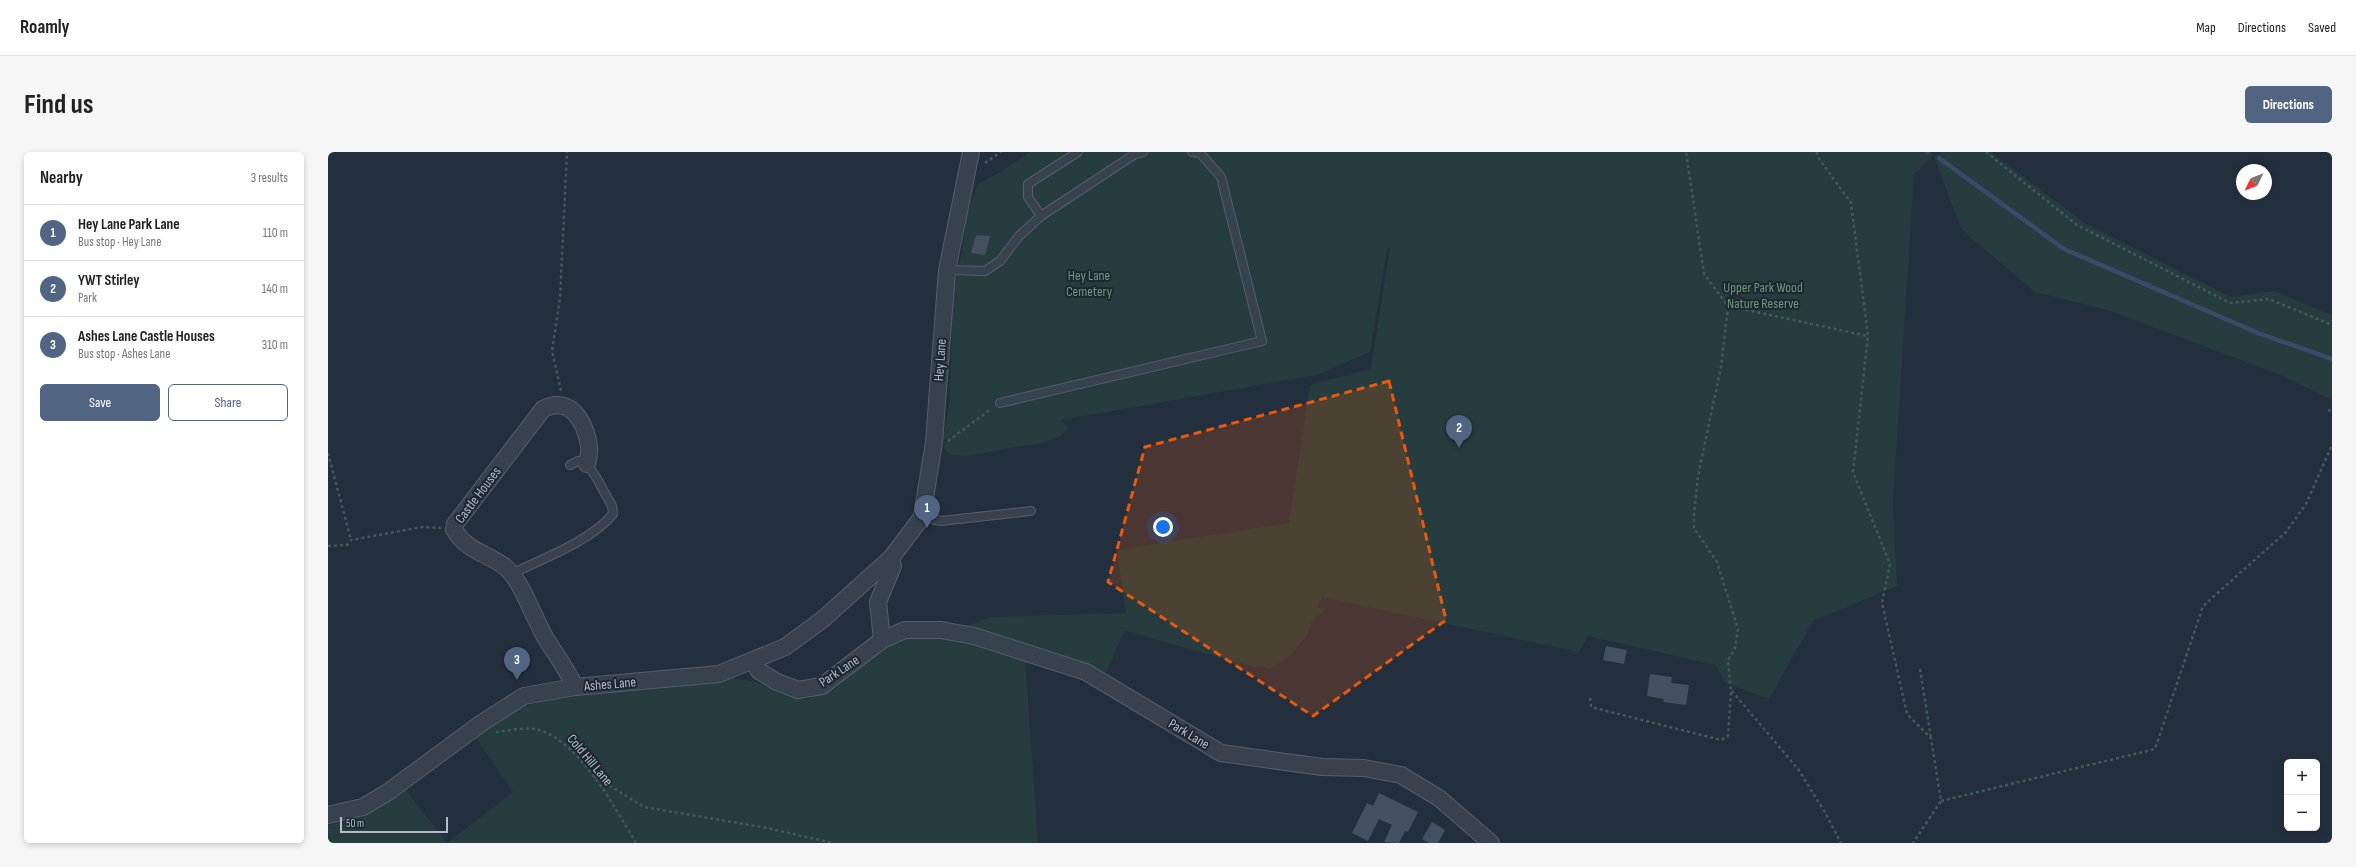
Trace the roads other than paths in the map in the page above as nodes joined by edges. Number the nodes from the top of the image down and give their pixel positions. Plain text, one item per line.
1 (971, 152) edge
2 (1078, 152) edge
3 (1192, 152) edge
4 (1137, 153) edge
5 (1041, 216) junction
6 (947, 270) junction
7 (1000, 403) road end
8 (587, 464) junction
9 (570, 465) dead end
10 (1031, 511) dead end
11 (922, 517) junction
12 (891, 558) junction
13 (511, 574) junction
14 (882, 640) junction
15 (753, 661) junction
16 (575, 687) junction
17 (328, 815) edge
18 (1491, 843) edge

1 - 6 street, Hey Lane
2 - 5 lane
3 - 7 lane
4 - 5 lane
5 - 6 lane
6 - 11 street, Hey Lane
8 - 9 lane
8 - 13 lane
8 - 13 street, Castle Houses
10 - 11 lane
11 - 12 street, Hey Lane
12 - 14 street
12 - 15 street, Ashes Lane
13 - 16 street, Castle Houses
14 - 15 street, Park Lane
14 - 18 street, Park Lane
15 - 16 street, Ashes Lane
16 - 17 street, Ashes Lane

